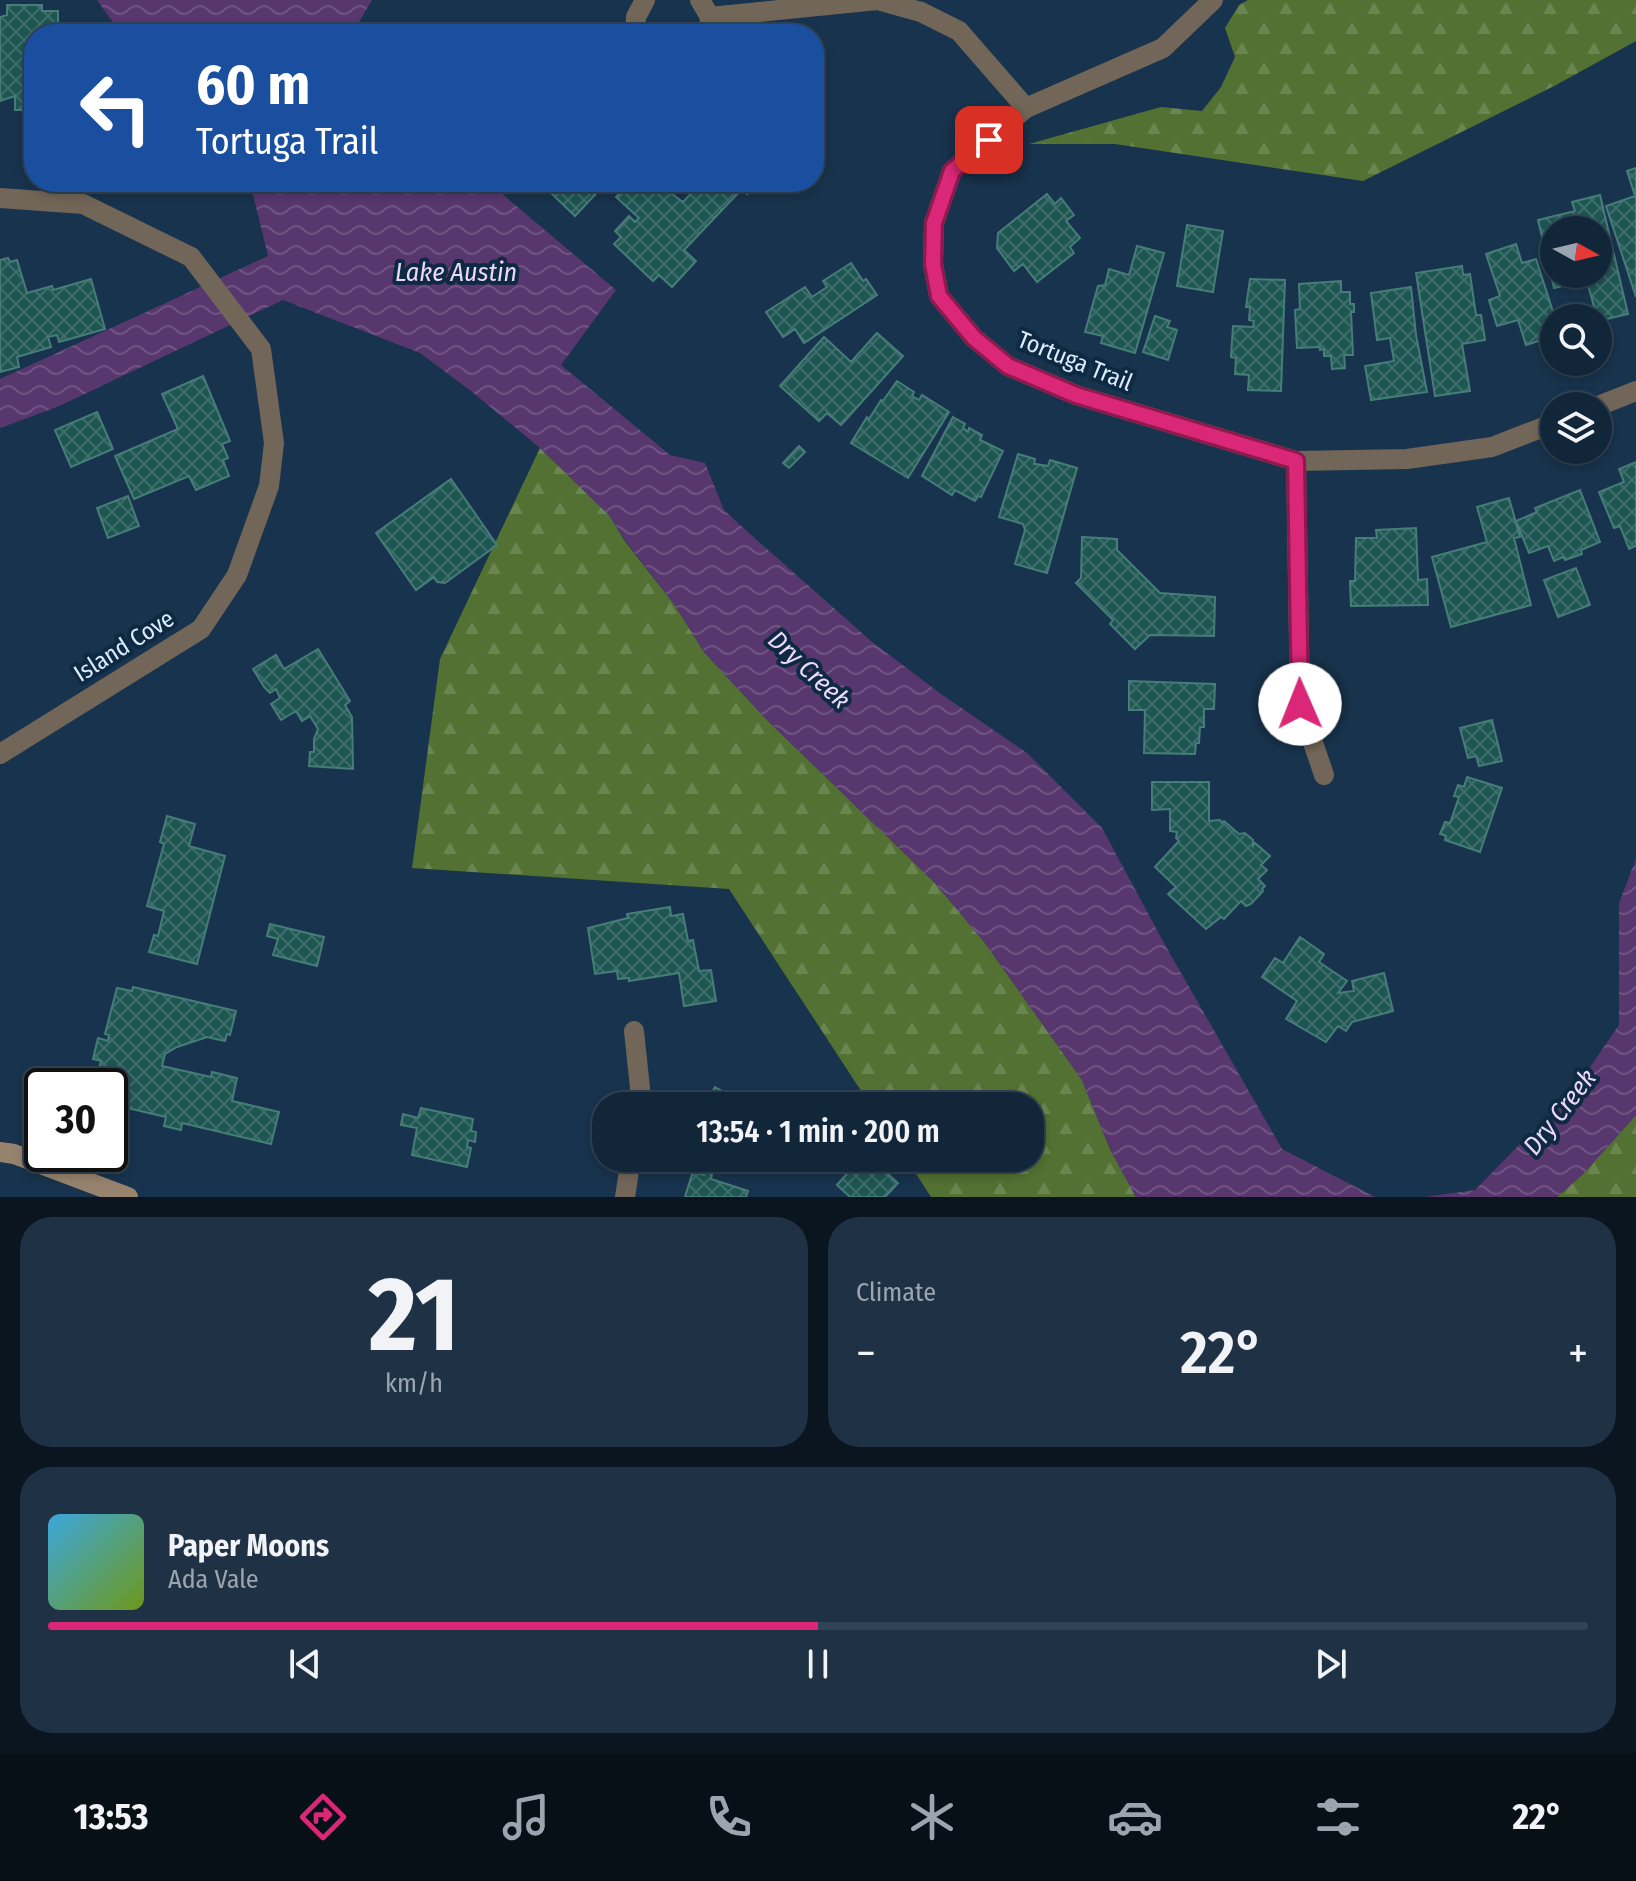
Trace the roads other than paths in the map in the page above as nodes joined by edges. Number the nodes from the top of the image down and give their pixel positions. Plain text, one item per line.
1 (645, 0) edge
2 (878, 0) edge
3 (1213, 0) edge
4 (706, 17) edge
5 (636, 24) edge
6 (1026, 108) junction
7 (0, 198) edge
8 (1636, 391) edge
9 (1612, 400) edge
10 (1540, 428) edge
11 (1296, 461) junction
12 (0, 754) edge
13 (1324, 775) dead end
14 (634, 1031) dead end
15 (640, 1092) edge
16 (0, 1152) edge
17 (629, 1172) edge
18 (128, 1197) edge
19 (625, 1197) edge

1 - 5 street
2 - 4 street
2 - 6 street
3 - 6 street, Tortuga Trail
6 - 11 street, Tortuga Trail
7 - 12 street, Island Cove
8 - 9 street
10 - 11 street, Tortuga Trail
11 - 13 street
14 - 15 street
16 - 18 street
17 - 19 street

